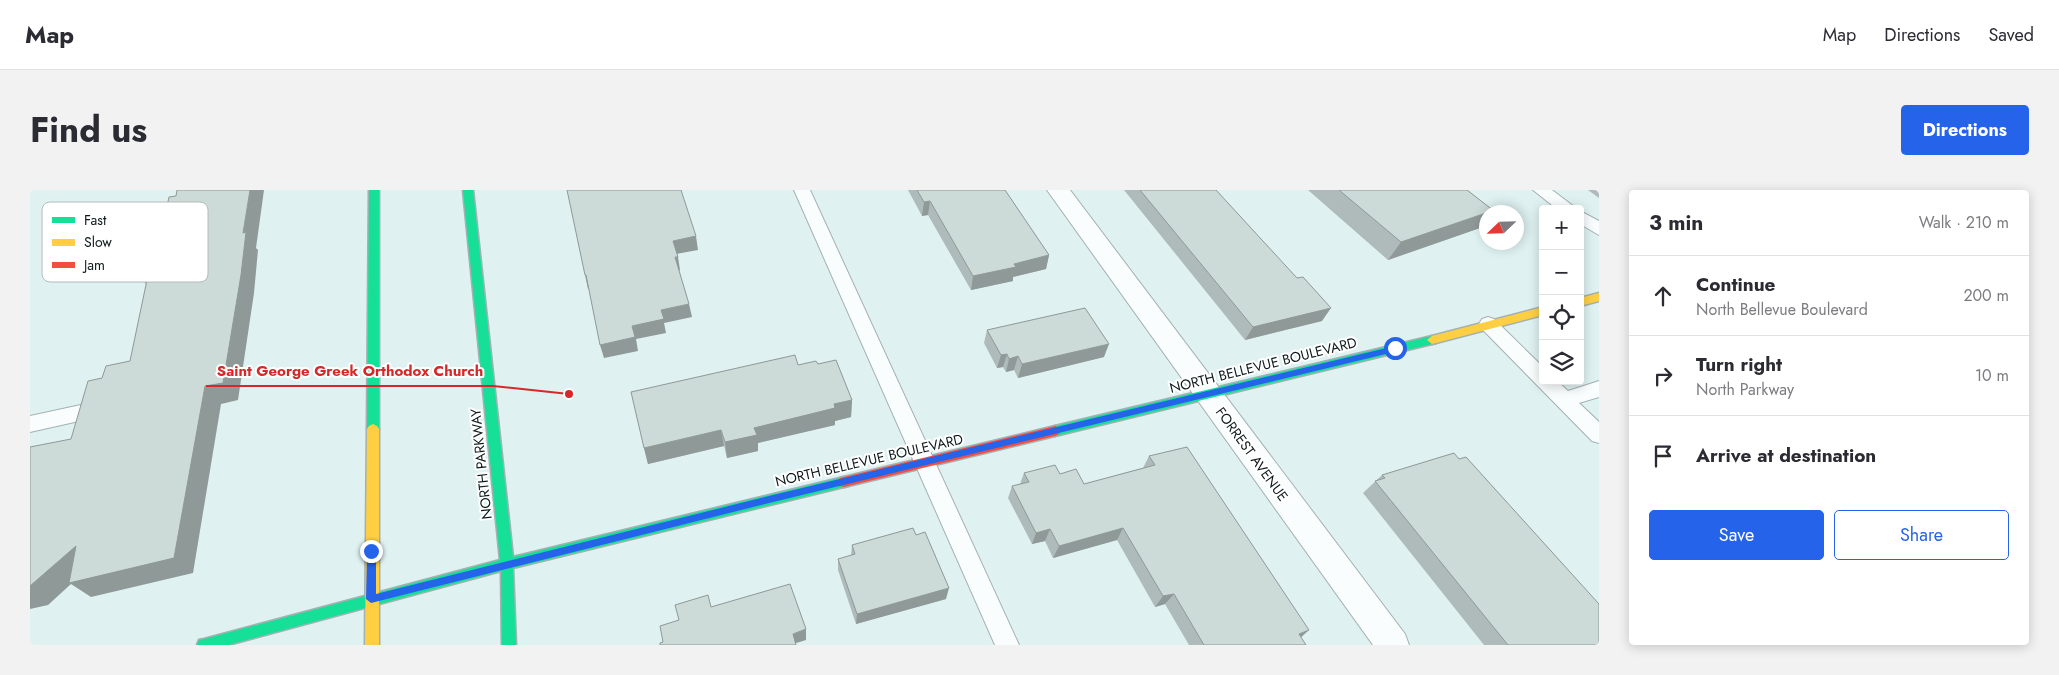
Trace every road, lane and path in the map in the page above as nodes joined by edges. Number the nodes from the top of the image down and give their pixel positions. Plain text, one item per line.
1 (374, 190) edge
2 (468, 190) edge
3 (802, 190) edge
4 (1058, 190) edge
5 (1541, 190) edge
6 (1563, 205) edge
7 (1584, 219) edge
8 (1599, 229) edge
9 (1599, 297) edge
10 (1584, 301) edge
11 (1539, 312) edge
12 (1488, 324) junction
13 (1539, 375) edge
14 (1549, 385) edge
15 (1599, 390) edge
16 (1208, 393) junction
17 (1564, 400) junction
18 (90, 411) edge
19 (30, 424) edge
20 (1599, 434) edge
21 (924, 463) junction
22 (507, 564) junction
23 (371, 599) junction
24 (204, 645) edge
25 (372, 645) edge
26 (510, 645) edge
27 (1007, 645) edge
28 (1393, 645) edge

1 - 23 street
2 - 22 street, NORTH PARKWAY
3 - 21 lane
4 - 16 street, FORREST AVENUE
5 - 6 lane
7 - 8 lane
9 - 10 street
11 - 12 street, NORTH BELLEVUE BOULEVARD
12 - 13 lane
12 - 16 street, NORTH BELLEVUE BOULEVARD
14 - 17 lane
15 - 17 lane
16 - 21 street, NORTH BELLEVUE BOULEVARD
16 - 28 street, FORREST AVENUE
17 - 20 lane
18 - 19 lane
21 - 22 street, NORTH BELLEVUE BOULEVARD
21 - 27 lane
22 - 23 street, NORTH BELLEVUE BOULEVARD
22 - 26 street, NORTH PARKWAY
23 - 24 street, NORTH BELLEVUE BOULEVARD
23 - 25 street

